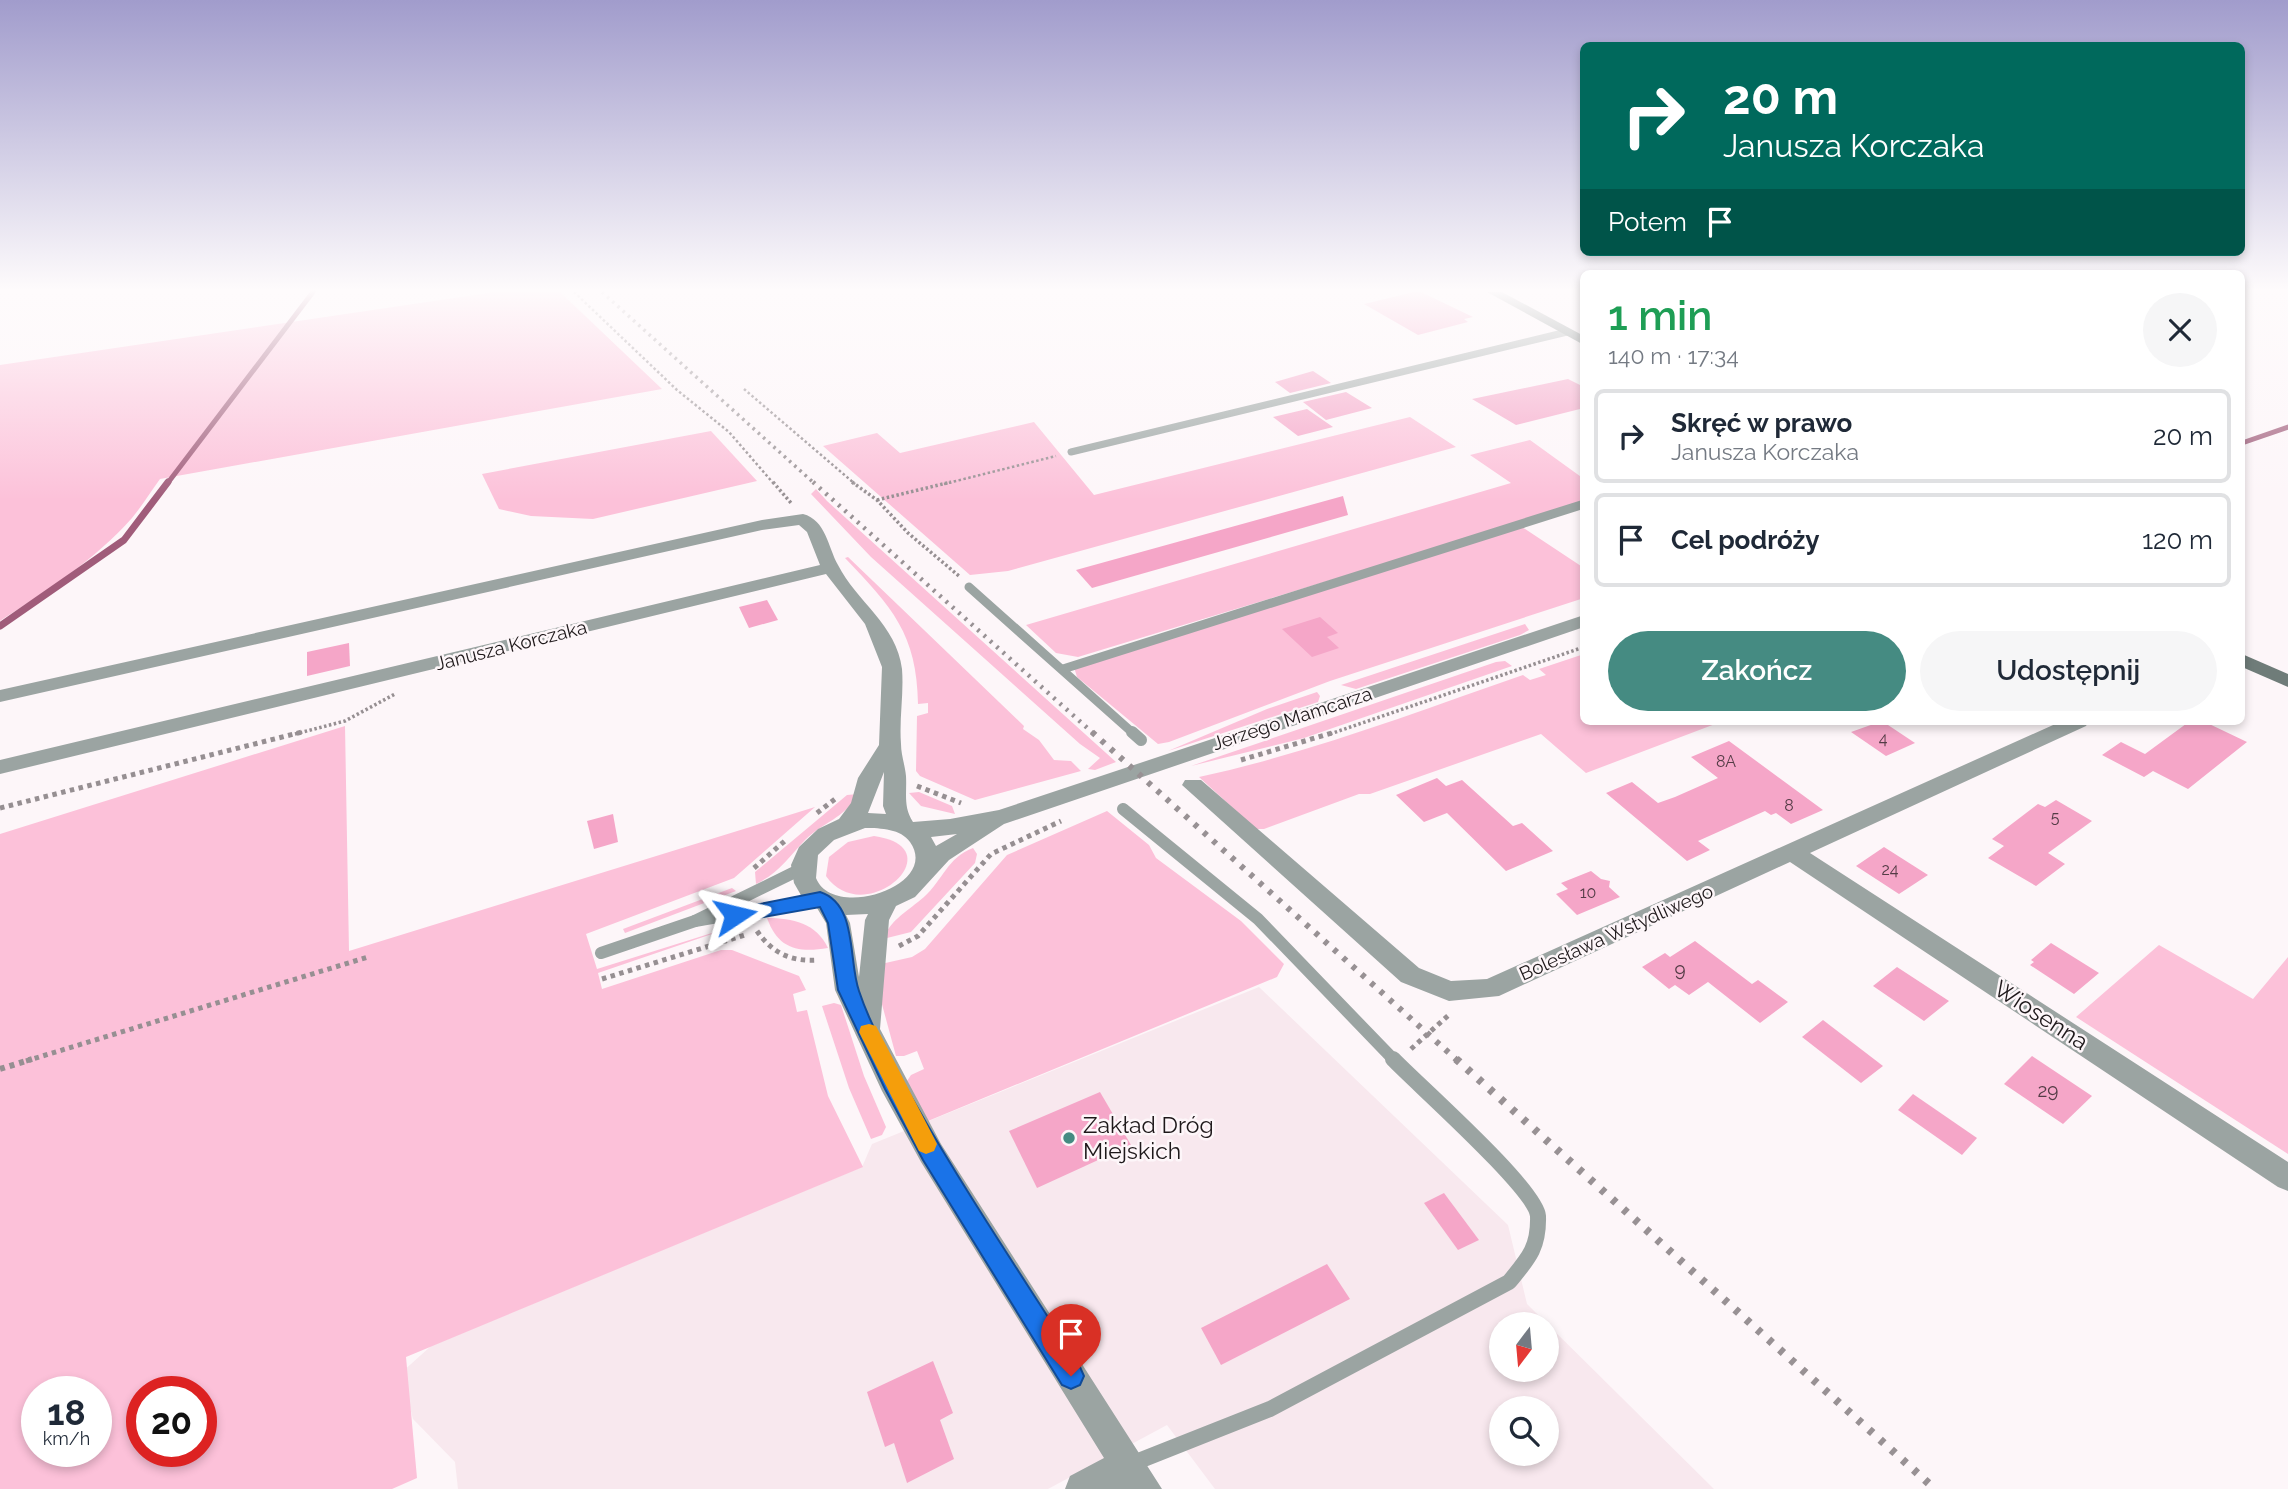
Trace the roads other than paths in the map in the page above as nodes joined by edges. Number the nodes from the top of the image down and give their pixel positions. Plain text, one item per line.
1 (1445, 361) edge
2 (1071, 452) road end
3 (1580, 505) edge
4 (830, 568) junction
5 (969, 587) road end
6 (1580, 622) edge
7 (2245, 661) edge
8 (1063, 669) junction
9 (2288, 681) edge
10 (0, 696) edge
11 (2070, 725) edge
12 (1141, 740) dead end
13 (890, 745) junction
14 (0, 767) edge
15 (1193, 785) dead end
16 (1124, 809) dead end
17 (1002, 817) junction
18 (847, 825) junction
19 (908, 828) junction
20 (1793, 853) junction
21 (803, 868) junction
22 (926, 868) junction
23 (823, 900) junction
24 (886, 902) junction
25 (695, 921) junction
26 (601, 953) dead end
27 (867, 1029) junction
28 (2288, 1178) edge
29 (1136, 1477) edge
30 (1083, 1489) edge

1 - 2 lane
3 - 8 lane
4 - 10 street
4 - 13 street
4 - 14 street, Janusza Korczaka
5 - 8 lane
6 - 17 street, Jerzego Mamcarza
7 - 9 street
8 - 12 lane
11 - 20 street, Bolesława Wstydliwego
13 - 18 street
13 - 19 street
15 - 20 street, Bolesława Wstydliwego
16 - 29 lane
17 - 19 street, Jerzego Mamcarza
17 - 22 street, Jerzego Mamcarza
18 - 19 street
18 - 21 street
19 - 22 street
20 - 28 street, Wiosenna
21 - 23 street
21 - 25 lane
22 - 24 street
23 - 24 street
23 - 25 lane
23 - 27 street
24 - 27 street
25 - 26 lane
27 - 29 street
29 - 30 street

